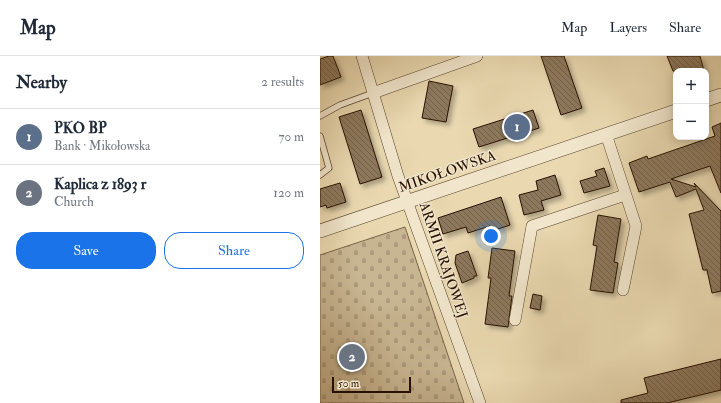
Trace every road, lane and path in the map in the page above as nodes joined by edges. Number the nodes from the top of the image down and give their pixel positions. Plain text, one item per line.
1 (362, 56) edge
2 (478, 56) edge
3 (373, 93) junction
4 (721, 95) edge
5 (709, 99) edge
6 (673, 112) edge
7 (320, 116) edge
8 (606, 134) junction
9 (320, 136) edge
10 (320, 175) edge
11 (625, 195) junction
12 (407, 202) junction
13 (320, 231) edge
14 (623, 290) dead end
15 (515, 320) dead end
16 (480, 403) edge

1 - 3 street, ARMII KRAJOWEJ
2 - 3 street
3 - 7 lane
3 - 12 street, ARMII KRAJOWEJ
4 - 5 street
6 - 8 street, MIKOŁOWSKA
8 - 11 street
8 - 12 street, MIKOŁOWSKA
9 - 10 lane
11 - 14 street
11 - 15 street
12 - 13 street, MIKOŁOWSKA
12 - 16 street, ARMII KRAJOWEJ

